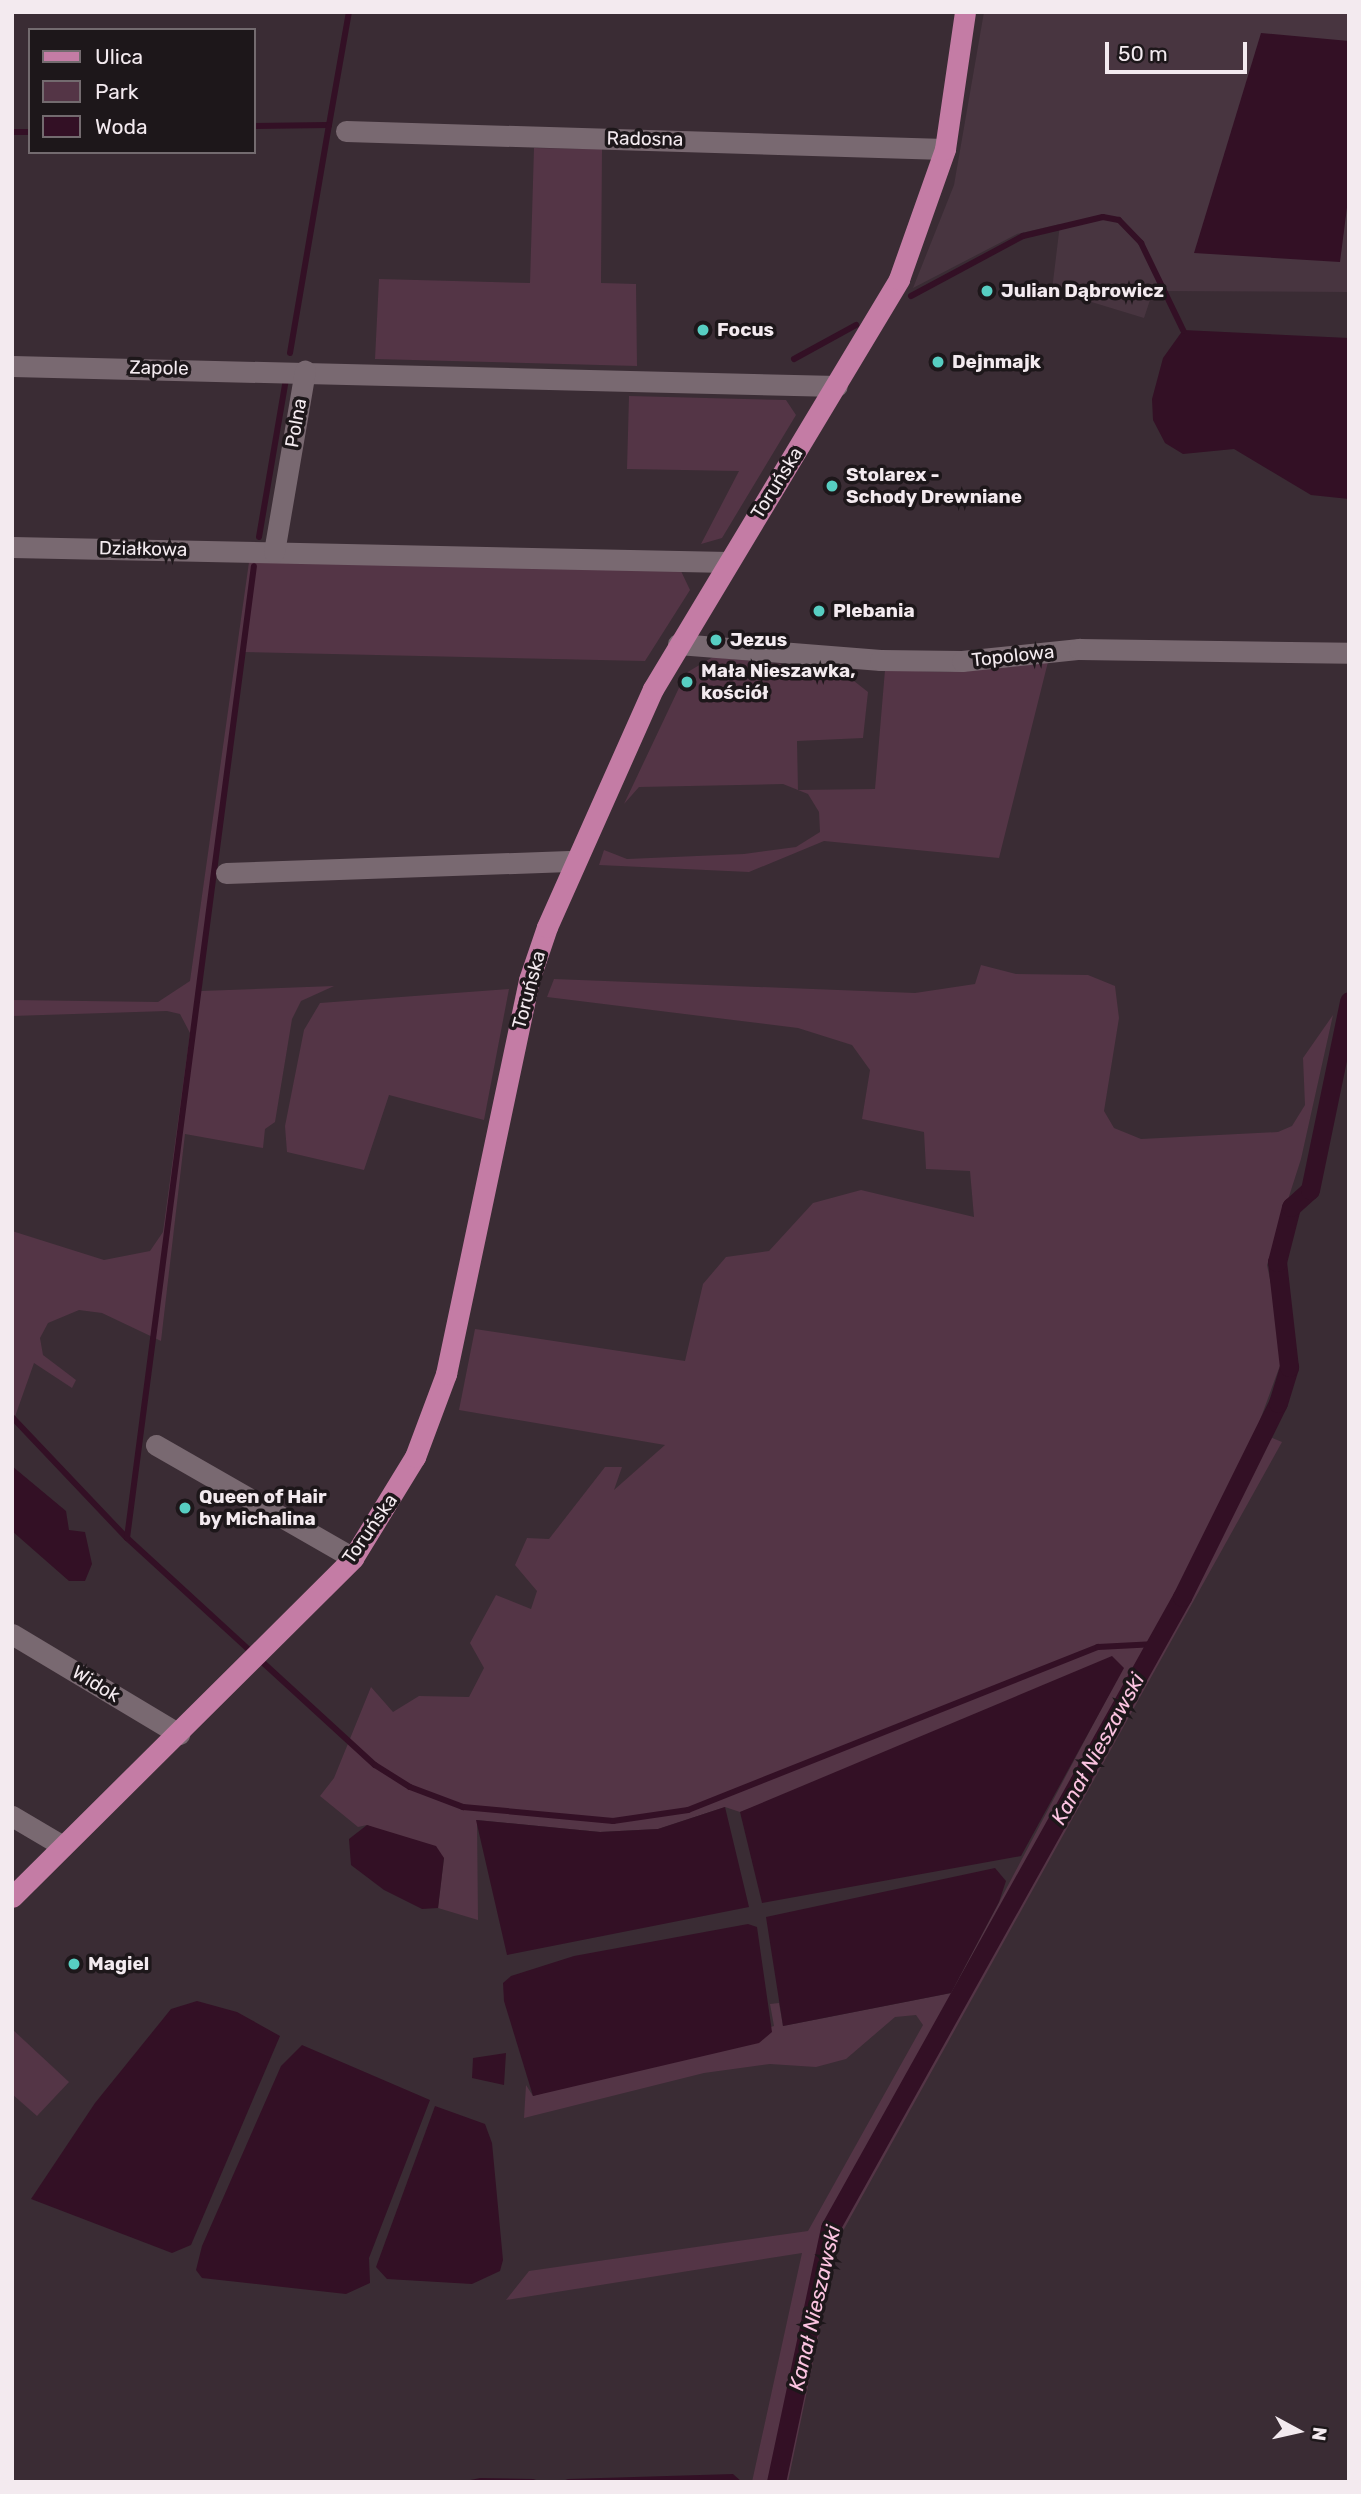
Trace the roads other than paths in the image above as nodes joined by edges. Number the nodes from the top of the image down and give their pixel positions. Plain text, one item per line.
1 (965, 12) edge
2 (346, 131) dead end
3 (945, 149) junction
4 (12, 366) edge
5 (305, 371) junction
6 (838, 386) junction
7 (12, 547) edge
8 (274, 552) junction
9 (729, 562) junction
10 (678, 644) junction
11 (1349, 653) edge
12 (576, 861) junction
13 (226, 873) dead end
14 (156, 1445) dead end
15 (353, 1558) junction
16 (12, 1634) edge
17 (179, 1734) junction
18 (12, 1816) edge
19 (63, 1846) junction
20 (12, 1897) edge

1 - 3 main road, Toruńska
2 - 3 street, Radosna
3 - 6 main road, Toruńska
4 - 5 street, Zapole
5 - 6 street, Polna
5 - 8 street, Polna
6 - 9 main road, Toruńska
7 - 8 street, Działkowa
8 - 9 street
9 - 10 main road, Toruńska
10 - 11 street, Topolowa
10 - 12 main road, Toruńska
12 - 13 street
12 - 15 main road, Toruńska
14 - 15 street
15 - 17 main road, Toruńska
16 - 17 street, Widok
17 - 19 main road, Toruńska
18 - 19 street
19 - 20 main road, Toruńska

